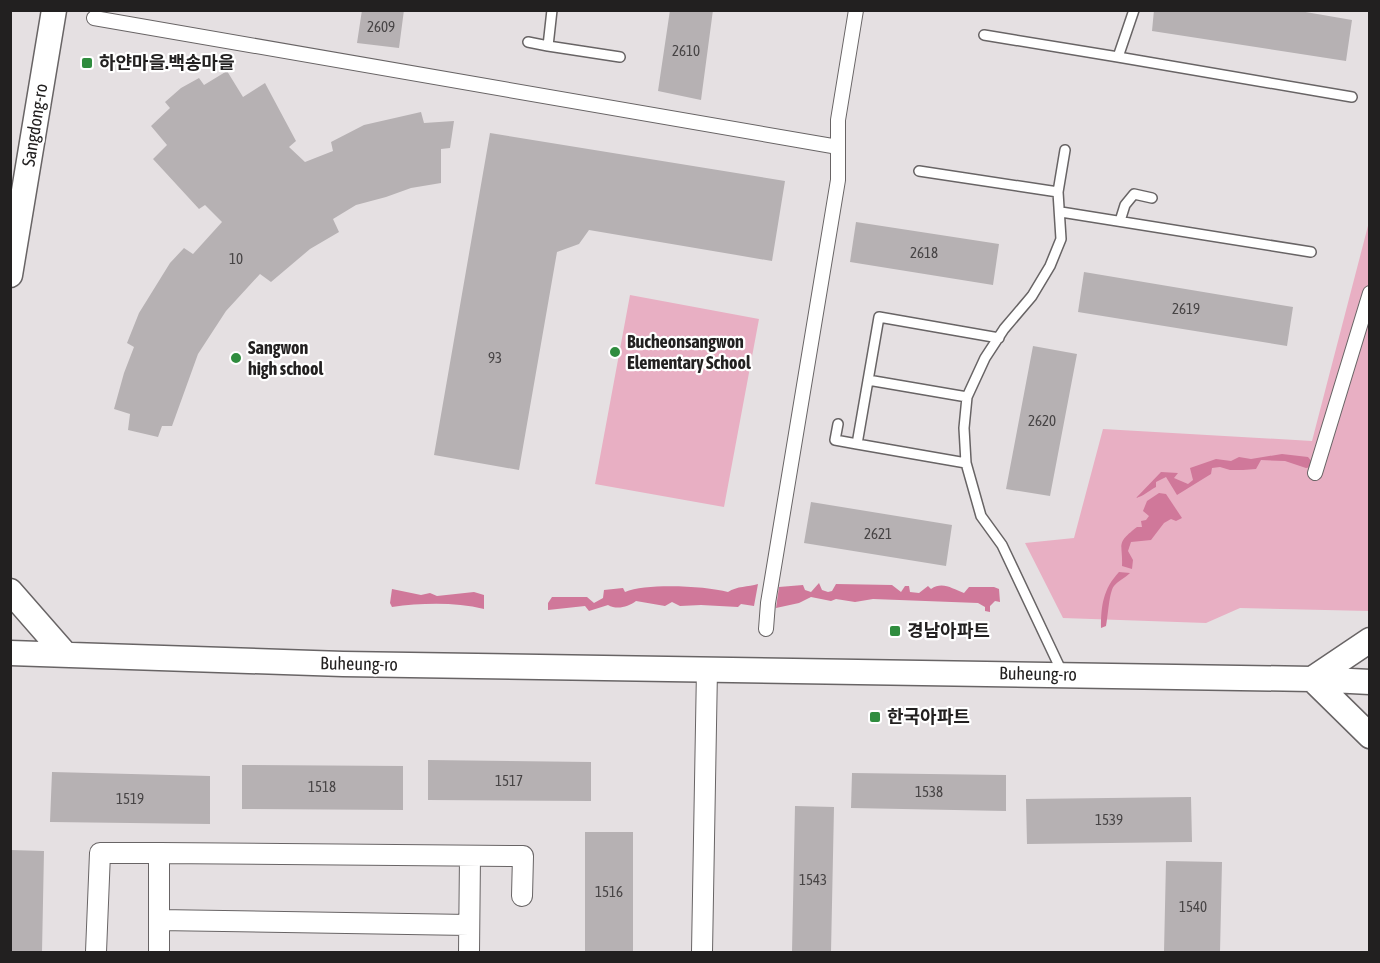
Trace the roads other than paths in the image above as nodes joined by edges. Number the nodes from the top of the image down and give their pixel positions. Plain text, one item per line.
1 (54, 10) edge
2 (552, 10) edge
3 (856, 10) edge
4 (1134, 10) edge
5 (94, 18) dead end
6 (984, 35) dead end
7 (528, 42) dead end
8 (548, 46) junction
9 (620, 57) dead end
10 (1118, 57) junction
11 (1352, 97) dead end
12 (838, 147) junction
13 (1065, 150) dead end
14 (919, 171) dead end
15 (1058, 192) junction
16 (1152, 198) dead end
17 (1061, 212) junction
18 (1120, 221) junction
19 (1311, 252) dead end
20 (10, 275) edge
21 (1370, 293) edge
22 (999, 338) junction
23 (868, 380) junction
24 (967, 397) junction
25 (838, 424) dead end
26 (857, 444) junction
27 (966, 463) junction
28 (1315, 473) dead end
29 (10, 591) edge
30 (766, 628) dead end
31 (1370, 640) edge
32 (10, 652) edge
33 (66, 655) junction
34 (707, 669) junction
35 (1063, 674) junction
36 (1312, 679) junction
37 (1370, 682) edge
38 (1370, 736) edge
39 (159, 852) junction
40 (470, 856) junction
41 (522, 896) dead end
42 (159, 920) junction
43 (469, 925) junction
44 (96, 952) edge
45 (159, 952) edge
46 (469, 952) edge
47 (702, 952) edge

1 - 20 street, Sangdong-ro
2 - 8 lane
3 - 12 street
4 - 10 lane
5 - 12 street
6 - 10 lane
7 - 8 lane
8 - 9 lane
10 - 11 lane
12 - 30 street
13 - 15 lane
14 - 15 lane
15 - 17 lane
16 - 18 lane
17 - 18 lane
17 - 22 lane
18 - 19 lane
21 - 28 street
22 - 23 lane
22 - 24 lane
23 - 24 lane
23 - 26 lane
24 - 27 lane
25 - 26 lane
26 - 27 lane
27 - 35 lane
29 - 33 street
31 - 36 street
32 - 33 street, Buheung-ro
33 - 34 street, Buheung-ro
34 - 35 street, Buheung-ro
34 - 47 street
35 - 36 street, Buheung-ro
36 - 37 street, Buheung-ro
36 - 38 street
39 - 40 street
39 - 42 street
39 - 44 street
40 - 41 street
40 - 43 street
42 - 43 street
42 - 45 street
43 - 46 street

